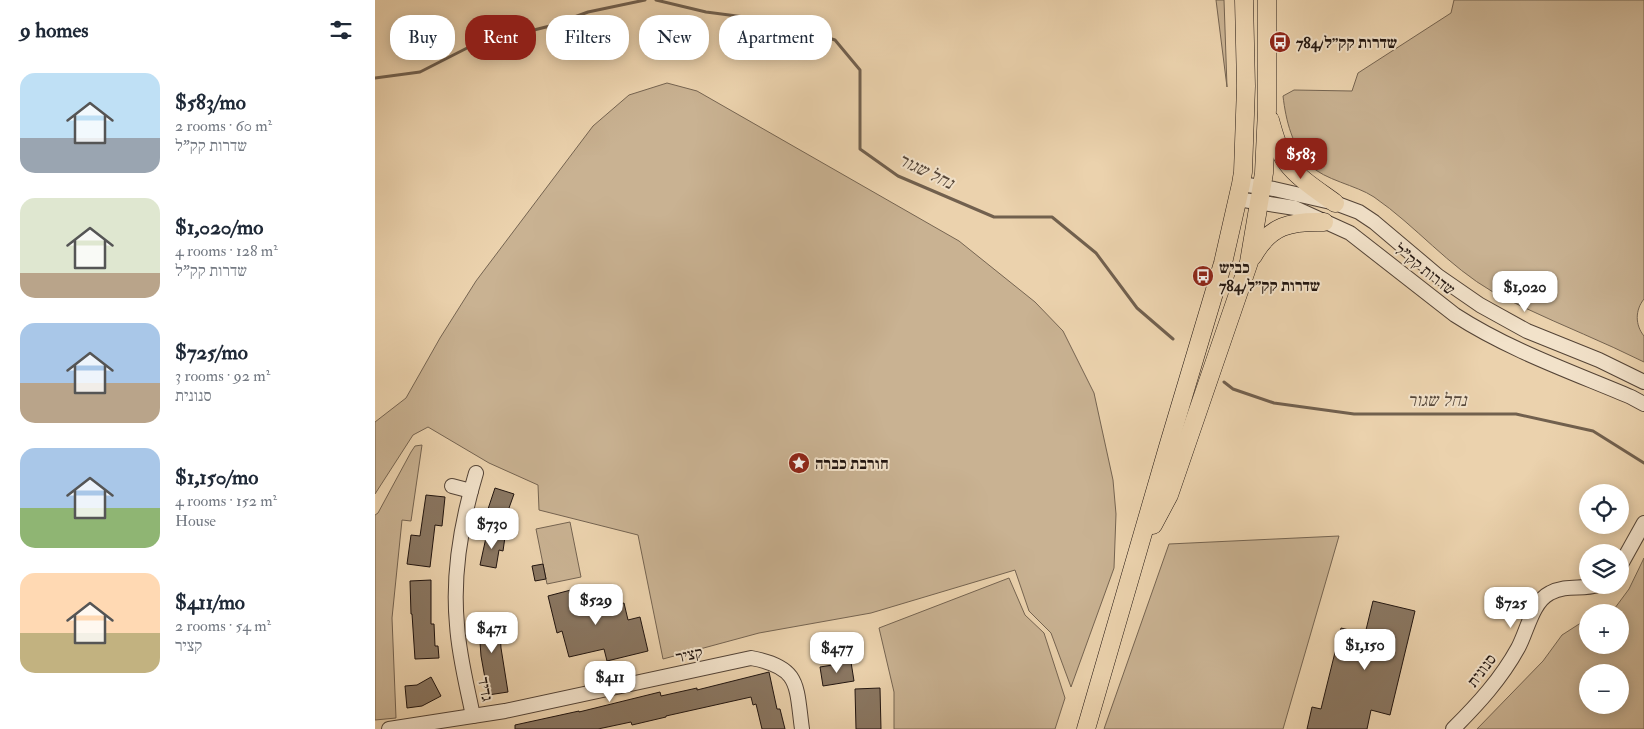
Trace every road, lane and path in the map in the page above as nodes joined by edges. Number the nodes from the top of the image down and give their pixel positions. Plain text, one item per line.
1 (1244, 0) edge
2 (1267, 0) edge
3 (1267, 110) junction
4 (1239, 192) junction
5 (1260, 195) junction
6 (1335, 202) junction
7 (1324, 222) junction
8 (1249, 262) junction
9 (1644, 382) edge
10 (1644, 404) edge
11 (476, 473) dead end
12 (452, 486) dead end
13 (471, 491) junction
14 (1644, 523) edge
15 (1629, 550) edge
16 (1139, 552) junction
17 (1579, 587) edge
18 (473, 716) junction
19 (389, 729) edge
20 (802, 729) edge
21 (1087, 729) edge
22 (1453, 729) edge

1 - 4 main road
2 - 3 main road
3 - 5 main road
3 - 6 main road
4 - 5 street, שדרות קק"ל
4 - 16 main road
5 - 6 street, שדרות קק"ל
5 - 7 street, שדרות קק"ל
5 - 8 main road
6 - 9 street, שדרות קק"ל
7 - 8 main road
7 - 10 street, שדרות קק"ל
8 - 16 main road
11 - 13 street, גדיד
12 - 13 street
13 - 18 street, גדיד
14 - 15 street
16 - 21 main road
17 - 22 street, סנונית
18 - 19 street, קציר
18 - 20 street, קציר

